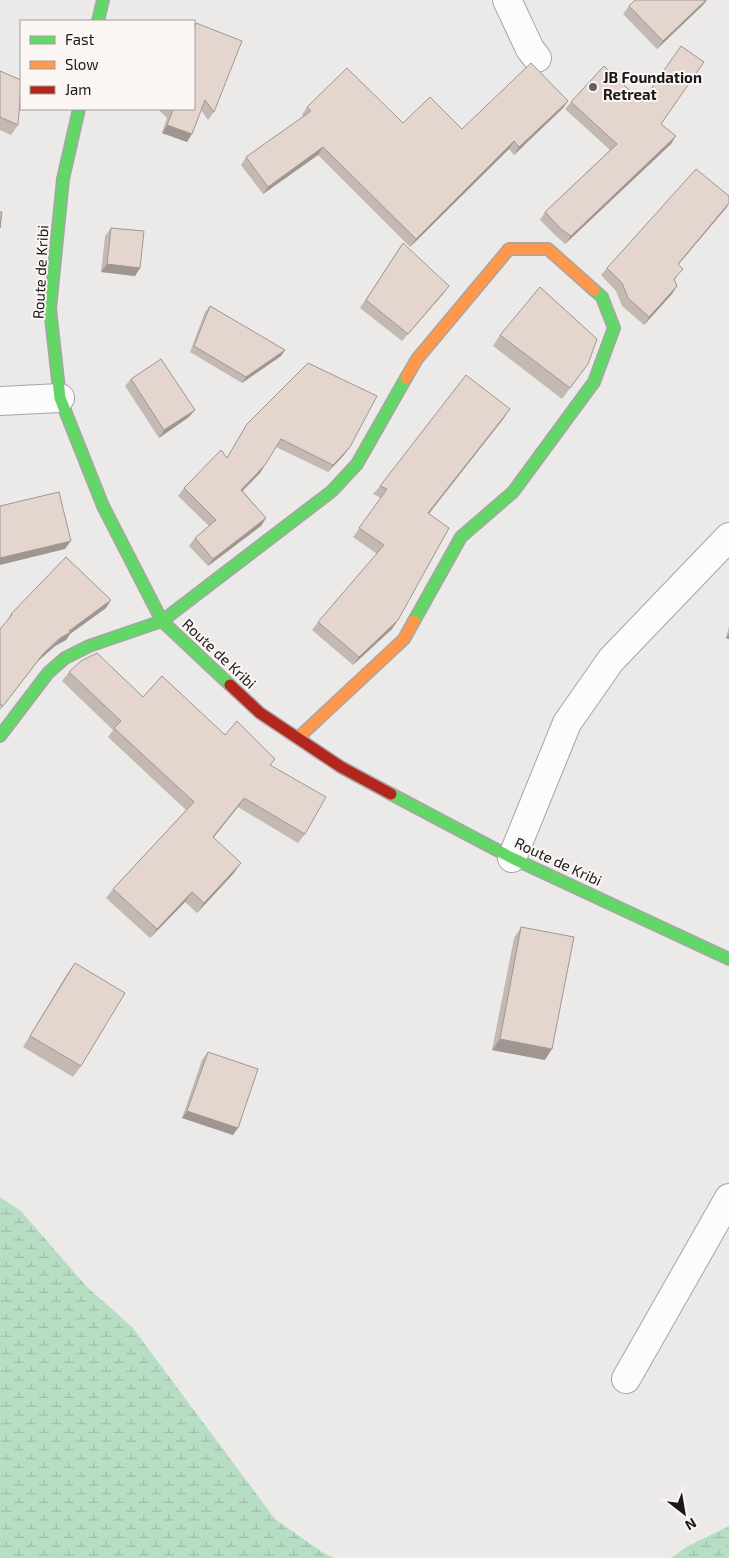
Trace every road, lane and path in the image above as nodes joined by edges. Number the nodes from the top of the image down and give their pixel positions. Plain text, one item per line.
1 (103, 0) edge
2 (507, 0) edge
3 (98, 20) edge
4 (537, 58) dead end
5 (78, 110) edge
6 (60, 398) junction
7 (0, 401) edge
8 (729, 537) edge
9 (162, 621) junction
10 (0, 736) edge
11 (298, 738) junction
12 (512, 858) junction
13 (729, 959) edge
14 (729, 1198) edge
15 (626, 1379) dead end

1 - 3 street
2 - 4 street
5 - 6 street, Route de Kribi
6 - 7 street
6 - 9 street, Route de Kribi
8 - 12 street
9 - 10 street
9 - 11 street, Route de Kribi
9 - 11 street
11 - 12 street, Route de Kribi
12 - 13 street, Route de Kribi
14 - 15 street

